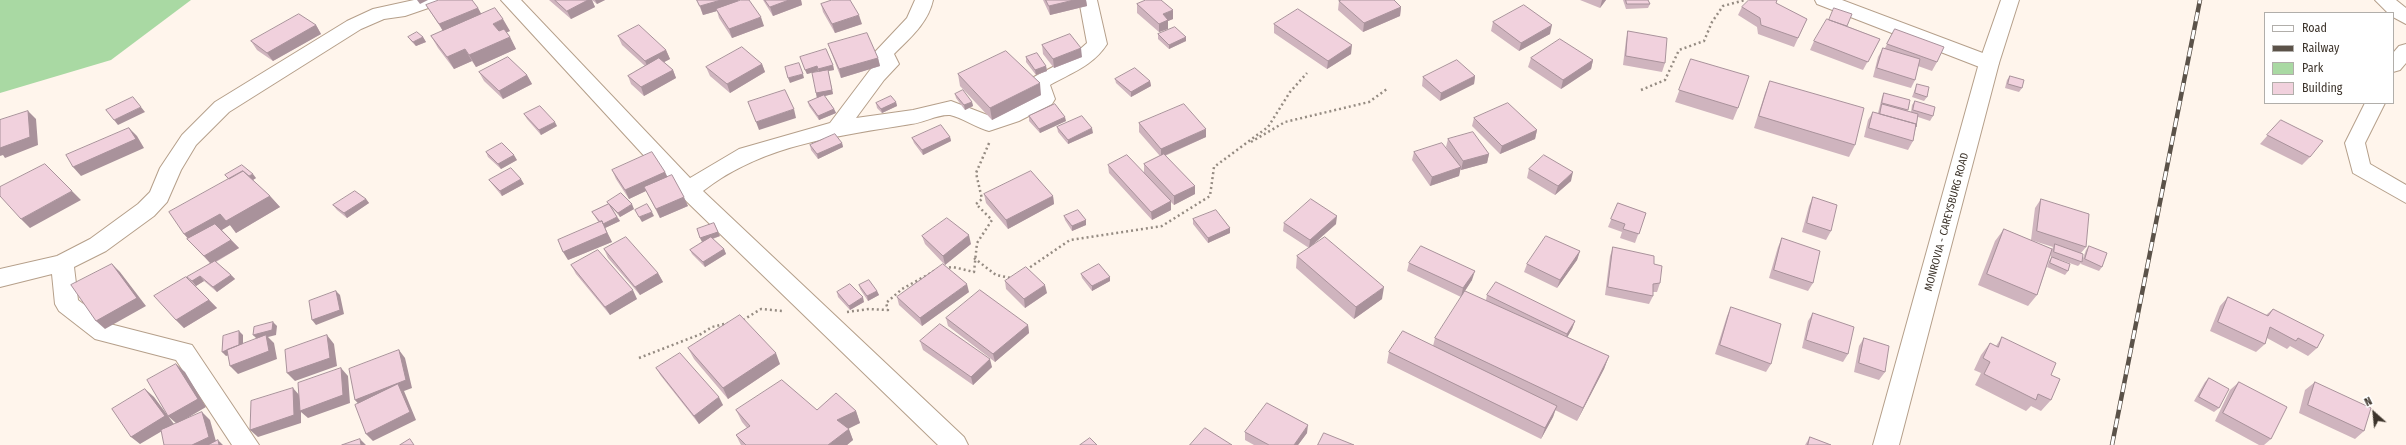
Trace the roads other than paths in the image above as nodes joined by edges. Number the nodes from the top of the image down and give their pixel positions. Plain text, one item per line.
1 (433, 0) edge
2 (510, 0) edge
3 (924, 0) edge
4 (1088, 0) edge
5 (1824, 0) edge
6 (2010, 0) edge
7 (2384, 0) edge
8 (2406, 18) edge
9 (2406, 51) edge
10 (1989, 62) junction
11 (2394, 64) edge
12 (2374, 104) edge
13 (838, 128) junction
14 (689, 190) junction
15 (2406, 195) edge
16 (62, 263) junction
17 (0, 278) edge
18 (246, 445) edge
19 (955, 445) edge
20 (1886, 445) edge

1 - 16 street
2 - 14 street
3 - 13 street
4 - 13 street
5 - 10 street
6 - 10 street, MONROVIA - CAREYSBURG ROAD
7 - 8 street
9 - 11 street
10 - 20 street, MONROVIA - CAREYSBURG ROAD
12 - 15 street
13 - 14 street
14 - 19 street
16 - 17 street
16 - 18 street

